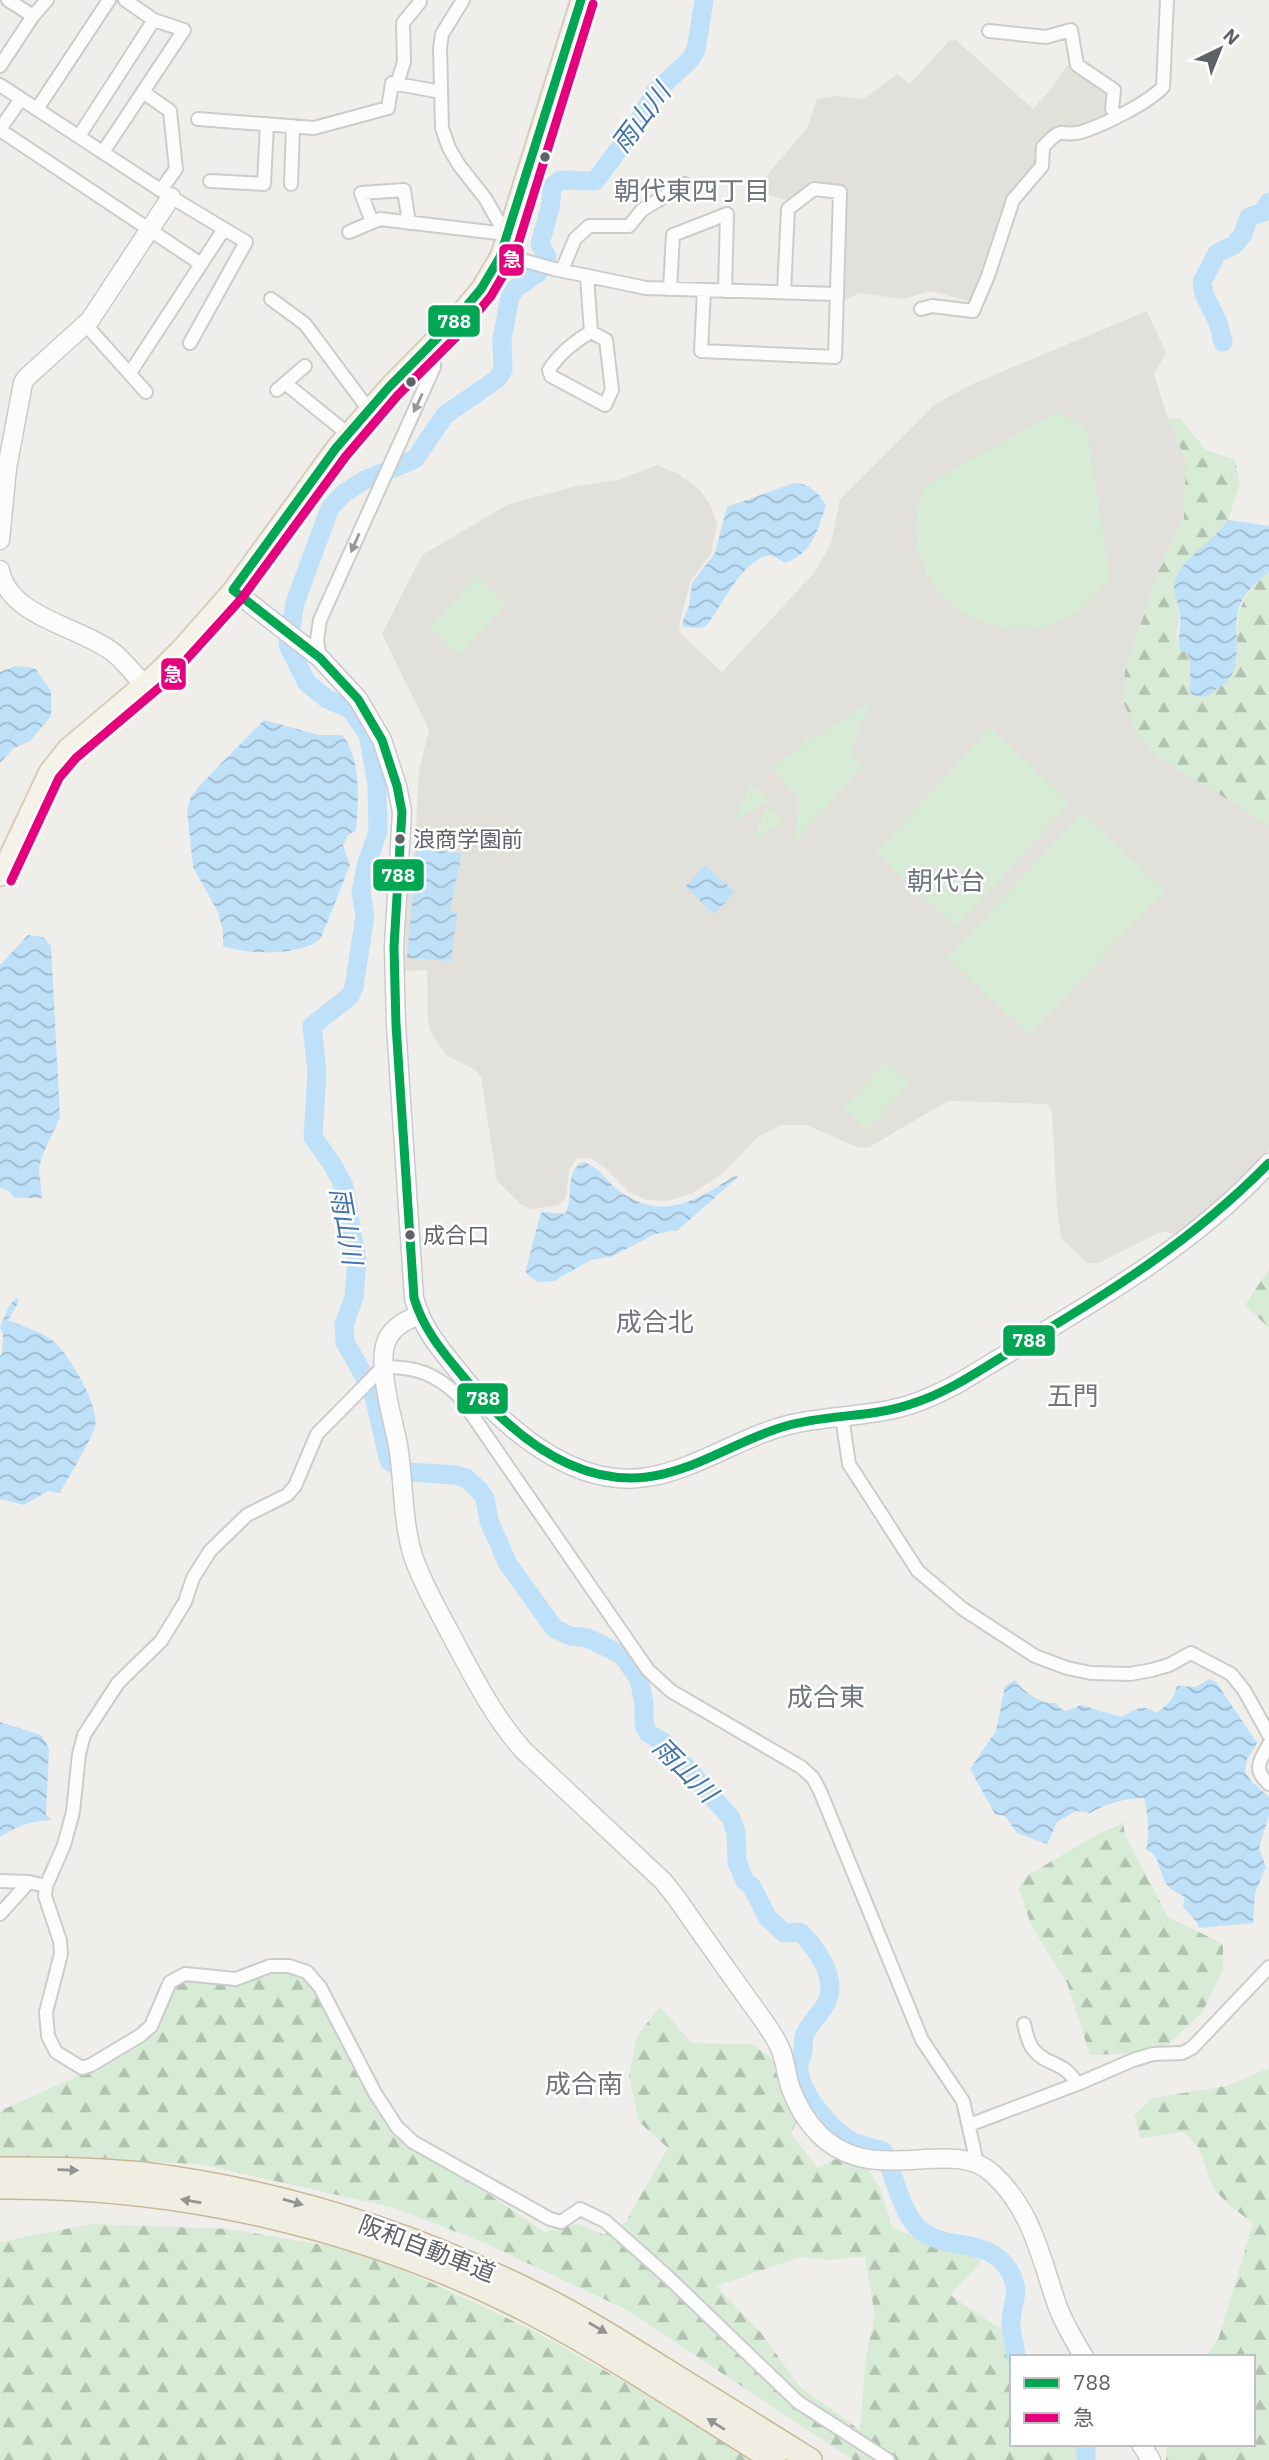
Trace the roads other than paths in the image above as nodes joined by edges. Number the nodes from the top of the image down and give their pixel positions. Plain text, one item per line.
1 (8, 0) edge
2 (47, 0) edge
3 (109, 0) edge
4 (125, 0) edge
5 (463, 0) edge
6 (581, 0) edge
7 (1167, 0) edge
8 (420, 2) dead end
9 (33, 16) junction
10 (154, 20) junction
11 (989, 30) dead end
12 (0, 66) edge
13 (397, 84) junction
14 (0, 85) edge
15 (143, 92) junction
16 (441, 92) junction
17 (21, 99) junction
18 (37, 109) junction
19 (1117, 116) junction
20 (198, 119) dead end
21 (267, 124) junction
22 (293, 126) junction
23 (0, 130) edge
24 (79, 136) junction
25 (103, 152) junction
26 (210, 181) dead end
27 (291, 184) dead end
28 (685, 184) dead end
29 (166, 194) junction
30 (372, 222) junction
31 (409, 223) junction
32 (150, 229) junction
33 (224, 229) junction
34 (349, 232) dead end
35 (505, 242) junction
36 (201, 264) junction
37 (558, 270) junction
38 (587, 276) junction
39 (670, 289) junction
40 (704, 290) junction
41 (724, 291) junction
42 (784, 292) junction
43 (836, 294) junction
44 (271, 299) dead end
45 (921, 309) dead end
46 (85, 324) junction
47 (591, 332) junction
48 (190, 343) dead end
49 (433, 343) junction
50 (305, 366) dead end
51 (130, 373) junction
52 (146, 392) dead end
53 (369, 410) junction
54 (348, 434) junction
55 (0, 540) edge
56 (0, 569) edge
57 (240, 596) junction
58 (320, 658) junction
59 (144, 685) junction
60 (0, 876) edge
61 (1269, 1163) edge
62 (419, 1315) junction
63 (383, 1367) junction
64 (842, 1417) junction
65 (1269, 1735) edge
66 (1269, 1744) edge
67 (1269, 1784) edge
68 (0, 1881) edge
69 (29, 1882) junction
70 (46, 1886) junction
71 (0, 1914) edge
72 (1269, 1967) edge
73 (1024, 2024) dead end
74 (1077, 2084) junction
75 (968, 2125) junction
76 (977, 2163) junction
77 (0, 2169) edge
78 (0, 2187) edge
79 (449, 2264) junction
80 (534, 2303) junction
81 (1083, 2355) edge
82 (774, 2460) edge
83 (810, 2460) edge
84 (888, 2460) edge

1 - 9 street
2 - 9 street
3 - 18 street
4 - 10 street
5 - 16 street
6 - 35 main road
7 - 19 street
8 - 13 street
9 - 12 street
10 - 15 street
10 - 24 street
11 - 19 street
13 - 16 street
13 - 22 street
14 - 17 street
15 - 25 street
15 - 29 street
16 - 35 street
17 - 18 street
17 - 23 street
18 - 24 street
19 - 45 street
20 - 21 street
21 - 22 street
21 - 26 street
22 - 27 street
23 - 32 street
24 - 25 street
25 - 29 street
28 - 37 street
29 - 32 street
29 - 33 street
30 - 31 street
30 - 31 street
30 - 34 street
31 - 35 street
32 - 36 street
32 - 46 street
33 - 36 street
33 - 48 street
35 - 37 street
35 - 49 main road
36 - 51 street
37 - 38 street
38 - 39 street
38 - 47 street
39 - 40 street
39 - 41 street
40 - 41 street
40 - 43 street
41 - 42 street
42 - 43 street
42 - 43 street
44 - 53 street
46 - 51 street
46 - 55 street
47 - 47 street
49 - 53 main road
49 -> 58 street
50 - 54 street
51 - 52 street
53 - 54 main road
54 - 57 main road
56 - 59 street
57 - 58 street
57 - 59 main road
58 - 62 street
59 - 60 main road
61 - 64 street
62 - 63 street
62 - 64 street
63 - 70 street
63 - 75 street
63 - 76 street
64 - 65 street
66 - 67 street
68 - 69 street
69 - 70 street
69 - 71 street
70 - 84 street
72 - 74 street
73 - 74 street
74 - 75 street
75 - 76 street
76 - 81 street
77 -> 79 highway, 阪和自動車道
79 -> 78 highway, 阪和自動車道
79 - 80 highway, 阪和自動車道
82 -> 80 highway, 阪和自動車道
80 -> 83 highway, 阪和自動車道

